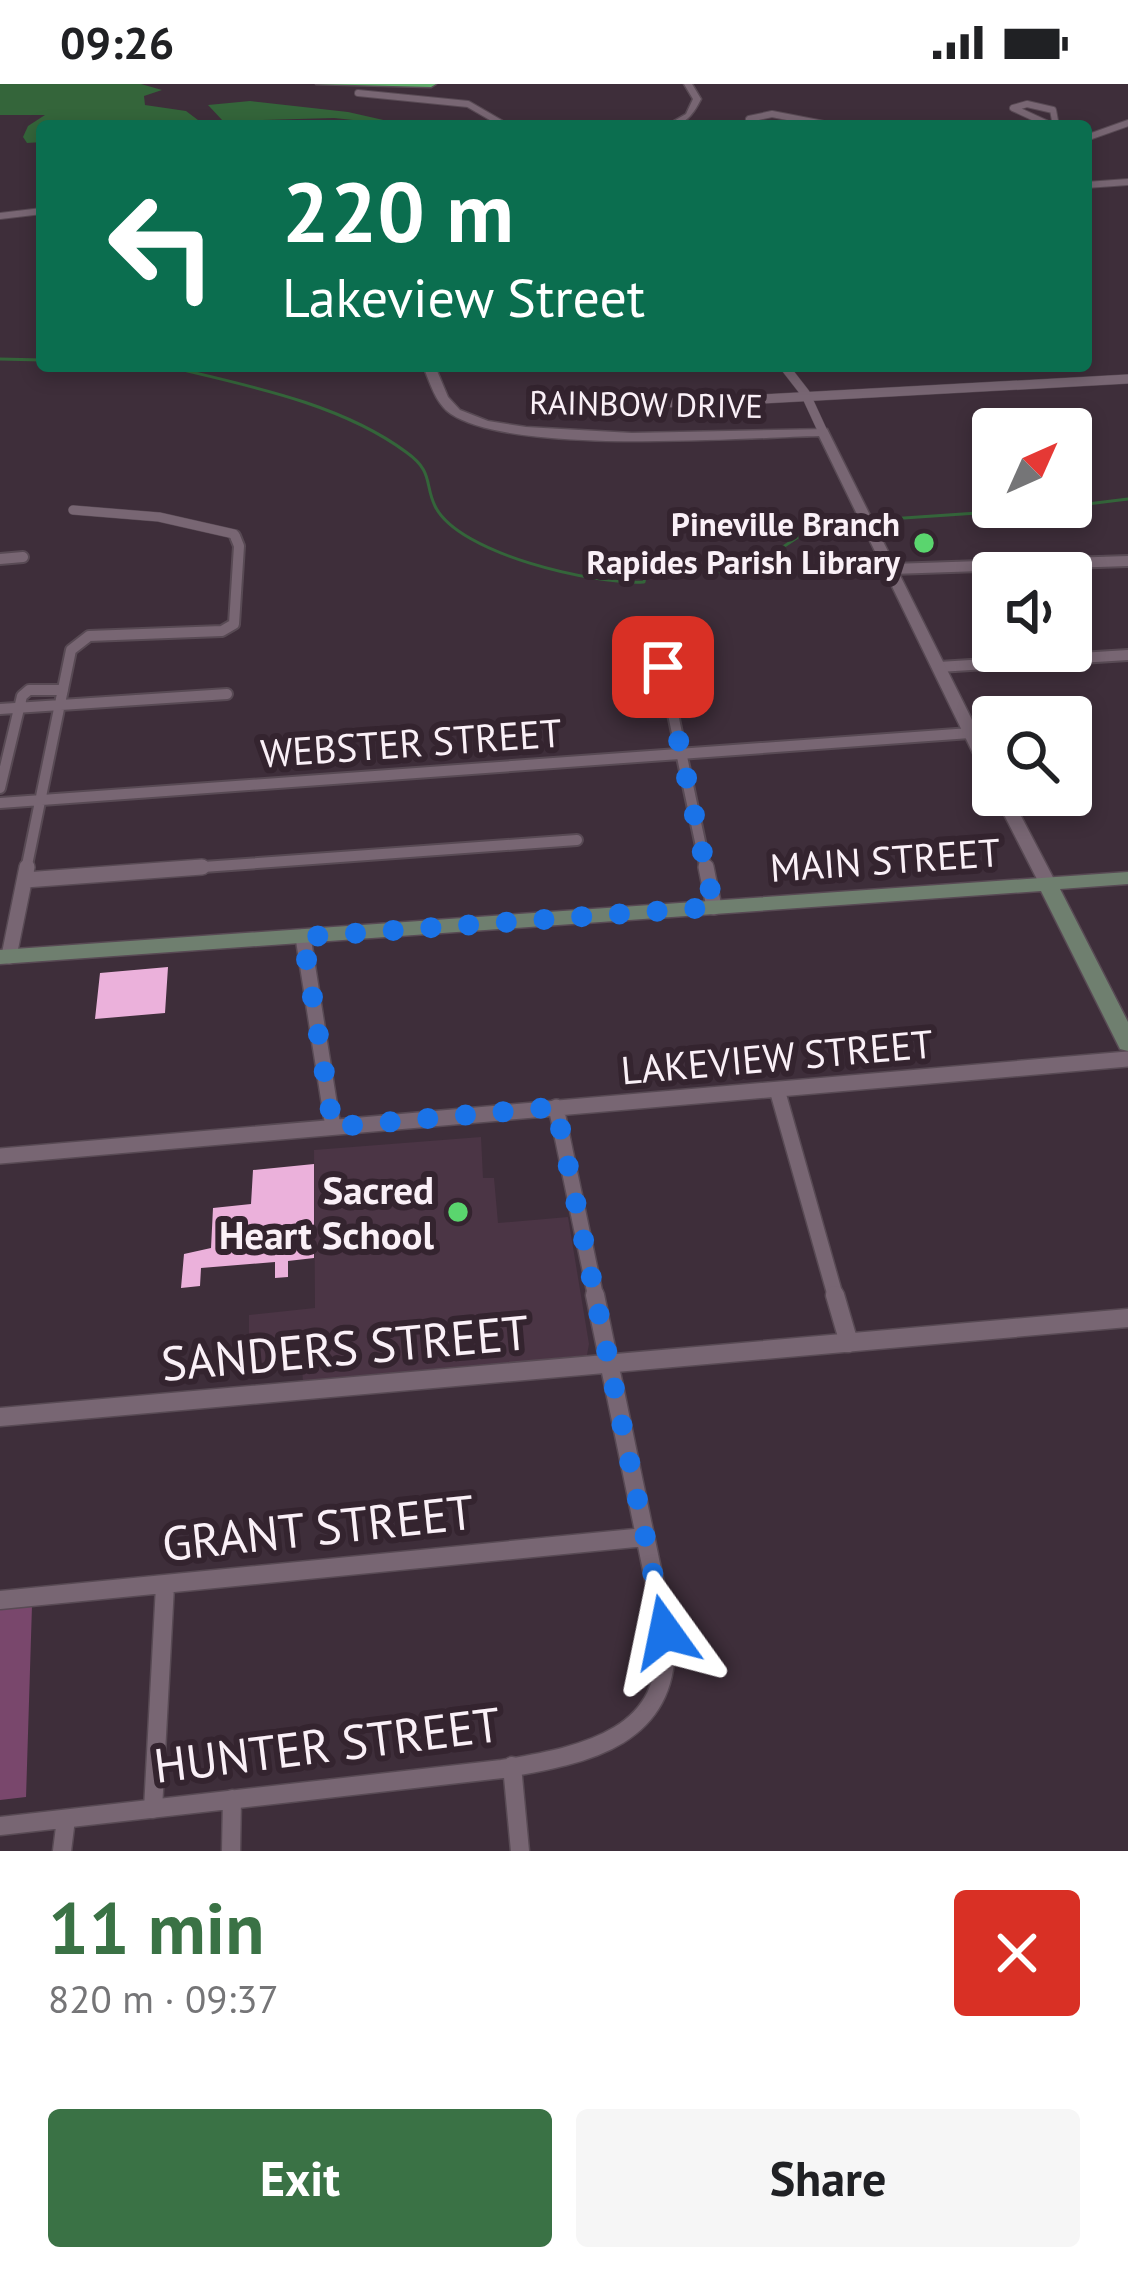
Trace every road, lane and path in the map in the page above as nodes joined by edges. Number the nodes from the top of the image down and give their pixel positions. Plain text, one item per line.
1 (321, 84) edge
2 (431, 84) edge
3 (676, 84) edge
4 (688, 84) edge
5 (358, 93) dead end
6 (693, 102) junction
7 (496, 120) edge
8 (680, 120) edge
9 (750, 120) edge
10 (803, 120) edge
11 (1040, 120) edge
12 (1054, 120) edge
13 (1128, 123) edge
14 (1092, 136) edge
15 (1125, 182) edge
16 (1092, 183) edge
17 (36, 212) edge
18 (0, 215) edge
19 (432, 372) edge
20 (789, 372) edge
21 (1128, 379) edge
22 (805, 393) junction
23 (648, 395) dead end
24 (823, 433) junction
25 (73, 510) dead end
26 (22, 557) dead end
27 (0, 559) edge
28 (1128, 561) edge
29 (892, 569) junction
30 (1128, 655) edge
31 (663, 667) dead end
32 (939, 667) junction
33 (63, 690) junction
34 (226, 694) dead end
35 (60, 707) junction
36 (19, 708) junction
37 (0, 709) edge
38 (970, 733) junction
39 (972, 737) edge
40 (685, 753) junction
41 (0, 788) edge
42 (41, 800) junction
43 (0, 803) edge
44 (1013, 816) edge
45 (578, 840) dead end
46 (1128, 878) edge
47 (25, 880) junction
48 (1048, 885) junction
49 (714, 907) junction
50 (303, 937) junction
51 (5, 957) edge
52 (1128, 1043) edge
53 (1128, 1059) edge
54 (778, 1093) junction
55 (556, 1107) junction
56 (333, 1127) junction
57 (0, 1156) edge
58 (1128, 1318) edge
59 (849, 1343) junction
60 (609, 1364) junction
61 (0, 1417) edge
62 (645, 1537) junction
63 (165, 1586) junction
64 (0, 1600) edge
65 (512, 1766) junction
66 (232, 1799) junction
67 (152, 1809) junction
68 (66, 1819) junction
69 (0, 1826) edge
70 (62, 1851) edge
71 (231, 1851) edge
72 (520, 1851) edge

1 - 2 highway
3 - 6 street
4 - 6 street
5 - 7 street
6 - 8 street
9 - 10 street
11 - 12 street
13 - 14 street
15 - 16 street
17 - 18 street
19 - 24 street, RAINBOW DRIVE
20 - 22 street
21 - 22 street
22 - 23 street
22 - 24 street
24 - 29 street
25 - 33 street
26 - 27 street
28 - 29 street
29 - 32 street
30 - 32 street
31 - 40 street
32 - 38 street
33 - 35 street
33 - 36 street
34 - 35 street
35 - 36 street
35 - 42 street
36 - 37 street
36 - 41 street
38 - 39 street
38 - 40 street, WEBSTER STREET
40 - 42 street, WEBSTER STREET
40 - 49 street
42 - 43 street, WEBSTER STREET
42 - 47 street
44 - 48 street
45 - 47 street
46 - 48 main road, MAIN STREET
47 - 51 street
48 - 49 main road, MAIN STREET
48 - 52 main road
49 - 50 main road, MAIN STREET
50 - 51 main road, MAIN STREET
50 - 56 street
53 - 54 street, LAKEVIEW STREET
54 - 55 street, LAKEVIEW STREET
54 - 59 street
55 - 56 street, LAKEVIEW STREET
55 - 60 street
56 - 57 street, LAKEVIEW STREET
58 - 59 street, SANDERS STREET
59 - 60 street, SANDERS STREET
60 - 61 street, SANDERS STREET
60 - 62 street
62 - 63 street, GRANT STREET
62 - 65 street, HUNTER STREET
63 - 64 street, GRANT STREET
63 - 67 street
65 - 66 street, HUNTER STREET
65 - 72 street
66 - 67 street, HUNTER STREET
66 - 71 street
67 - 68 street, HUNTER STREET
68 - 69 street, HUNTER STREET
68 - 70 street

